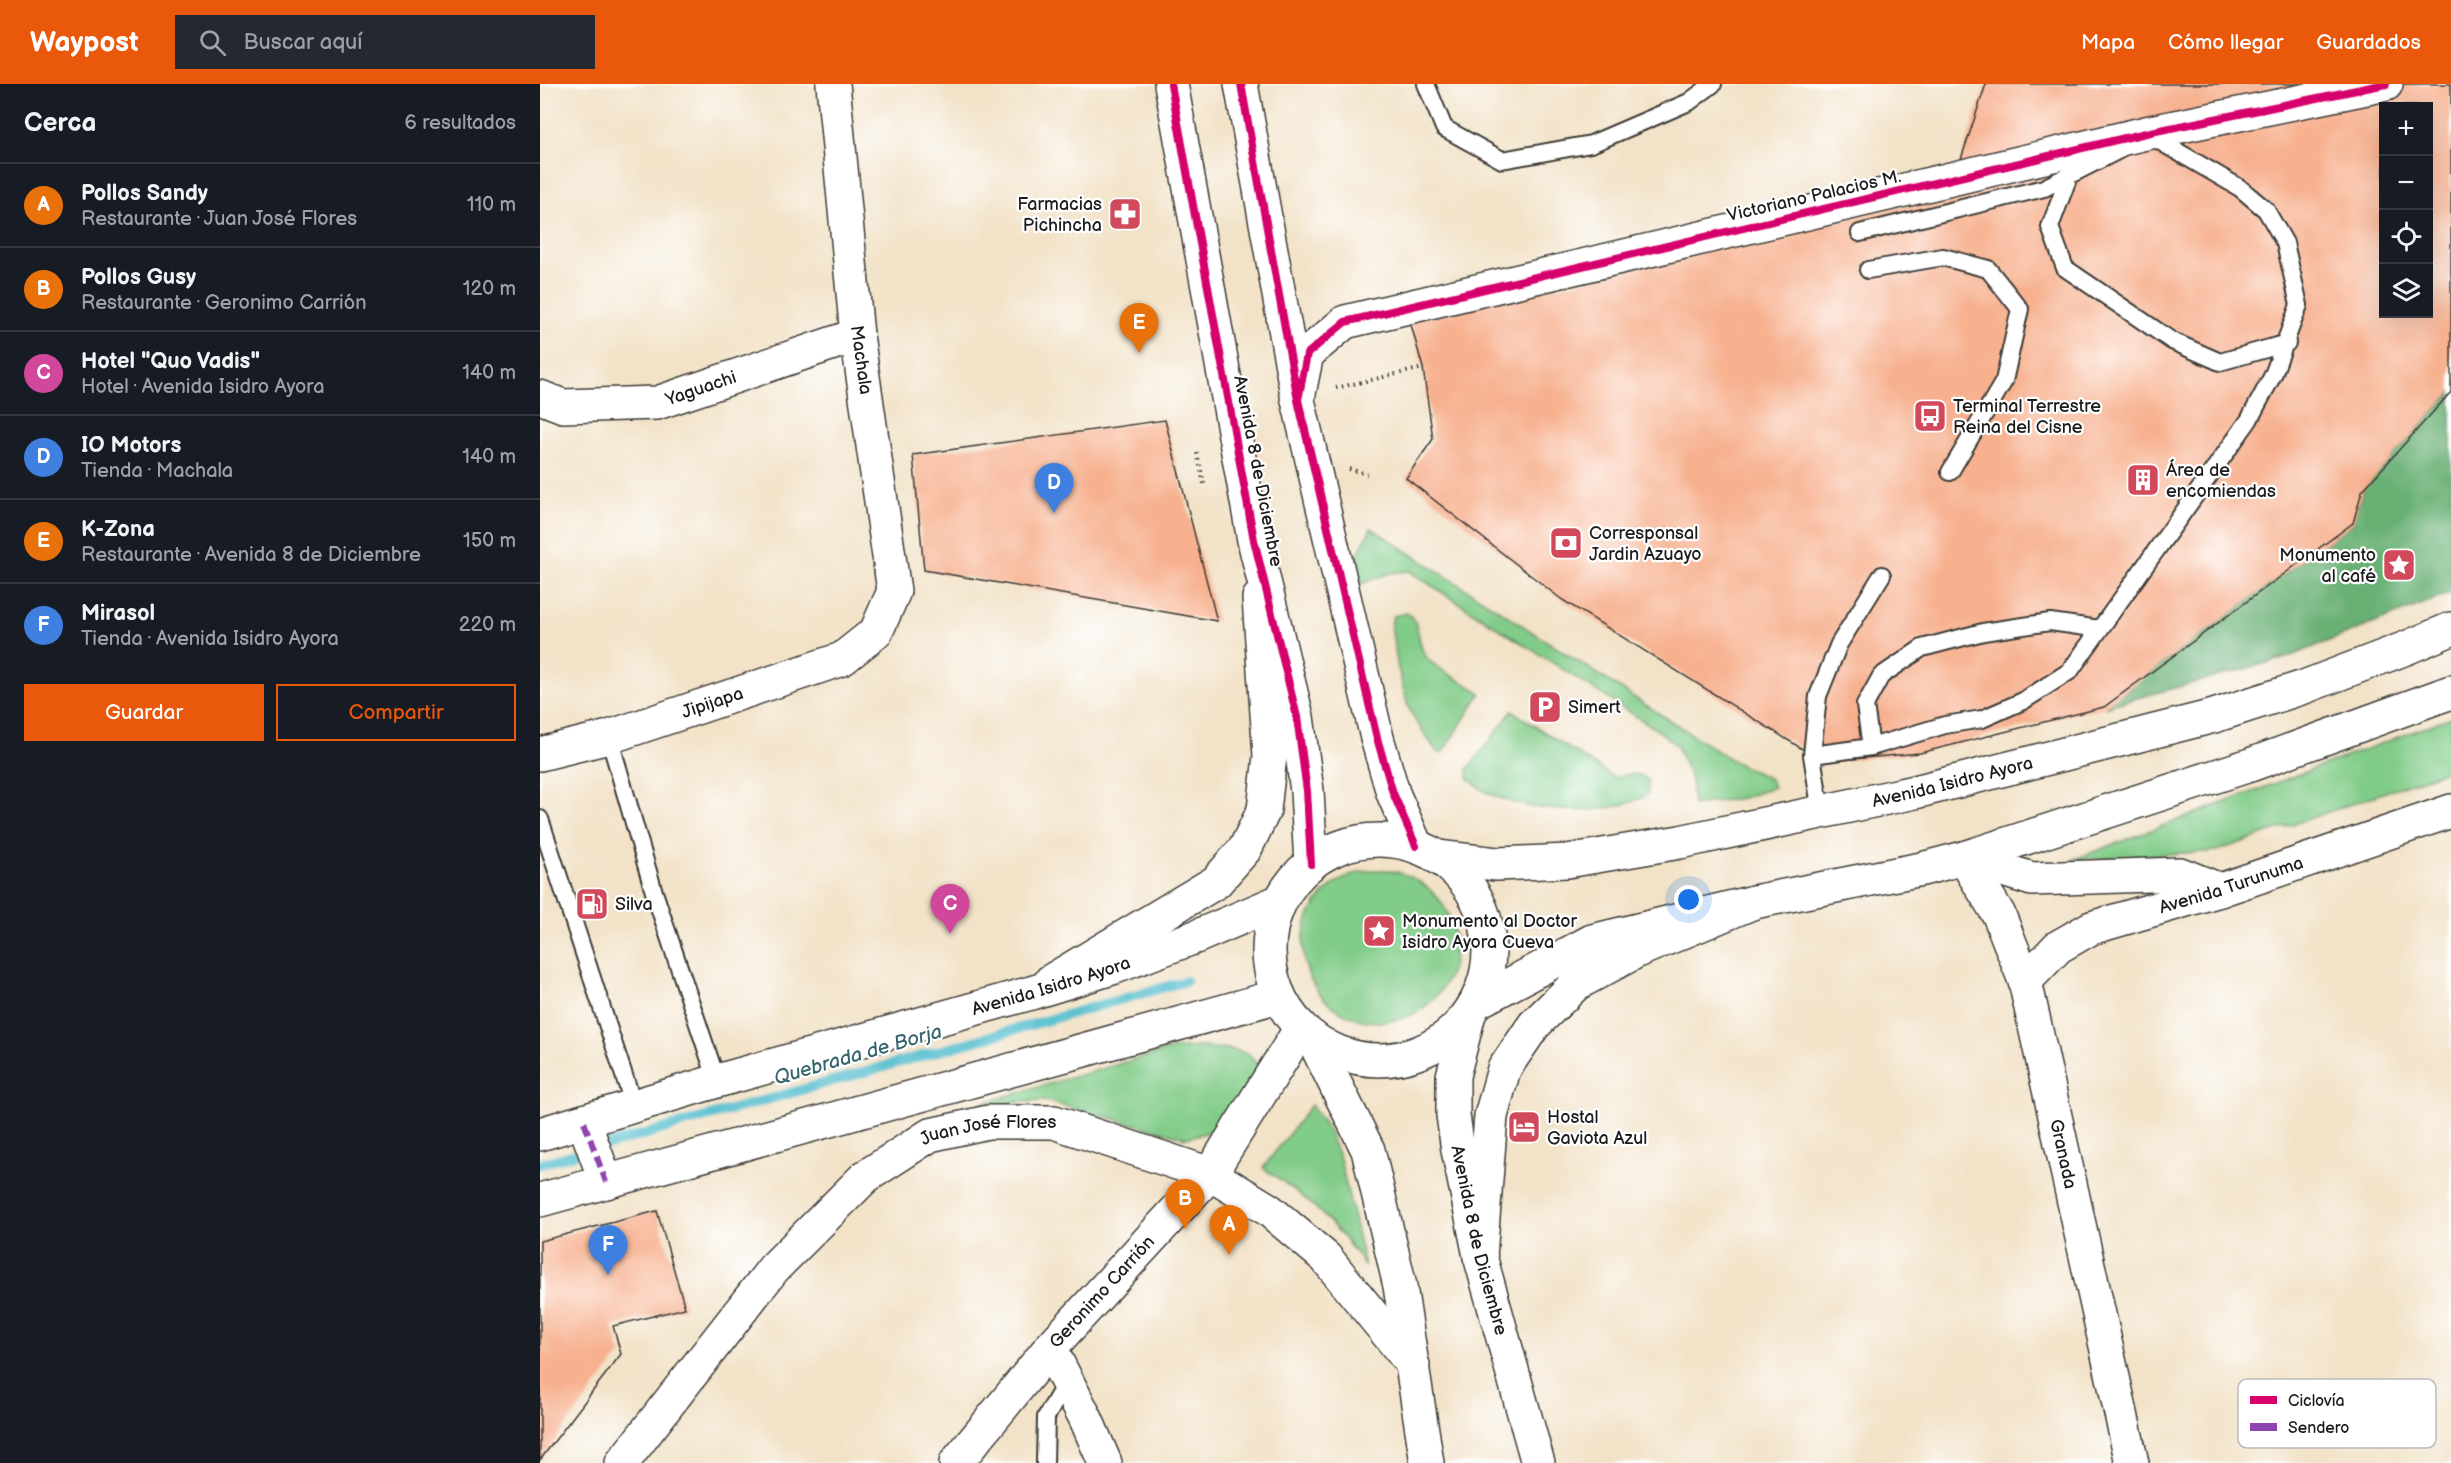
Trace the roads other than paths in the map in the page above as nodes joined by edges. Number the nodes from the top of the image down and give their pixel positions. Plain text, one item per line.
1 (833, 84) edge
2 (1171, 84) edge
3 (1241, 84) edge
4 (1426, 84) edge
5 (1713, 84) edge
6 (2386, 84) edge
7 (2146, 133) junction
8 (2069, 176) junction
9 (1860, 233) dead end
10 (1868, 270) dead end
11 (857, 335) junction
12 (2287, 343) junction
13 (1311, 396) junction
14 (540, 397) edge
15 (1950, 472) dead end
16 (1254, 540) junction
17 (1882, 575) dead end
18 (2100, 629) junction
19 (2451, 629) edge
20 (876, 632) joint
21 (2451, 692) edge
22 (609, 737) junction
23 (1871, 747) junction
24 (540, 754) edge
25 (1812, 755) junction
26 (2451, 811) edge
27 (1821, 813) junction
28 (540, 819) edge
29 (1426, 851) junction
30 (1964, 858) junction
31 (1311, 864) junction
32 (2220, 890) junction
33 (1280, 901) junction
34 (1754, 902) junction
35 (2025, 981) junction
36 (1031, 993) junction
37 (1279, 996) junction
38 (1473, 1008) junction
39 (1306, 1033) junction
40 (717, 1081) junction
41 (634, 1106) junction
42 (584, 1122) junction
43 (540, 1134) edge
44 (1210, 1174) junction
45 (606, 1182) junction
46 (540, 1200) edge
47 (1479, 1256) junction
48 (1050, 1348) junction
49 (1413, 1365) junction
50 (1067, 1381) junction
51 (1428, 1462) edge
52 (622, 1463) edge
53 (956, 1463) edge
54 (1045, 1463) edge
55 (1105, 1463) edge
56 (1538, 1463) edge
57 (2132, 1463) edge

1 - 11 main road, Machala
2 - 16 main road, Avenida 8 de Diciembre
3 - 13 main road
4 - 5 lane
6 - 7 main road, Victoriano Palacios M.
7 - 8 lane
7 - 12 lane
7 - 13 main road, Victoriano Palacios M.
8 - 9 lane
8 - 12 lane
10 - 15 lane
11 - 14 main road, Yaguachi
11 - 20 main road, Machala
12 - 18 lane
13 - 29 main road
16 - 31 main road, Avenida 8 de Diciembre
16 - 36 main road
17 - 25 lane
18 - 23 lane
18 - 23 lane
19 - 27 main road, Avenida Isidro Ayora
20 - 22 main road, Jipijapa
21 - 30 main road
22 - 24 main road, Jipijapa
22 - 40 lane
23 - 25 lane
25 - 27 lane
26 - 32 main road, Avenida Turunuma
27 - 29 main road, Avenida Isidro Ayora
28 - 41 lane
29 - 31 main road, Avenida Isidro Ayora
29 - 38 main road, Avenida 8 de Diciembre
30 - 32 main road
30 - 34 main road
30 - 35 main road, Granada
31 - 33 main road, Avenida Isidro Ayora
32 - 35 main road, Avenida Turunuma
33 - 36 main road, Avenida Isidro Ayora
33 - 37 main road
34 - 38 main road
34 - 47 main road
35 - 57 main road, Granada
36 - 40 main road, Avenida Isidro Ayora
37 - 39 main road
37 - 45 main road
38 - 39 main road
38 - 47 main road, Avenida 8 de Diciembre
39 - 44 main road, Geronimo Carrión
39 - 49 main road
40 - 41 main road, Avenida Isidro Ayora
41 - 42 main road, Avenida Isidro Ayora
42 - 43 main road, Avenida Isidro Ayora
42 - 45 main road
44 - 48 main road, Geronimo Carrión
44 - 49 main road, Juan José Flores
44 - 52 main road, Juan José Flores
45 - 46 main road
47 - 56 main road, Avenida 8 de Diciembre
48 - 50 main road
48 - 53 main road, Geronimo Carrión
49 - 51 main road
50 - 54 lane
50 - 55 main road

